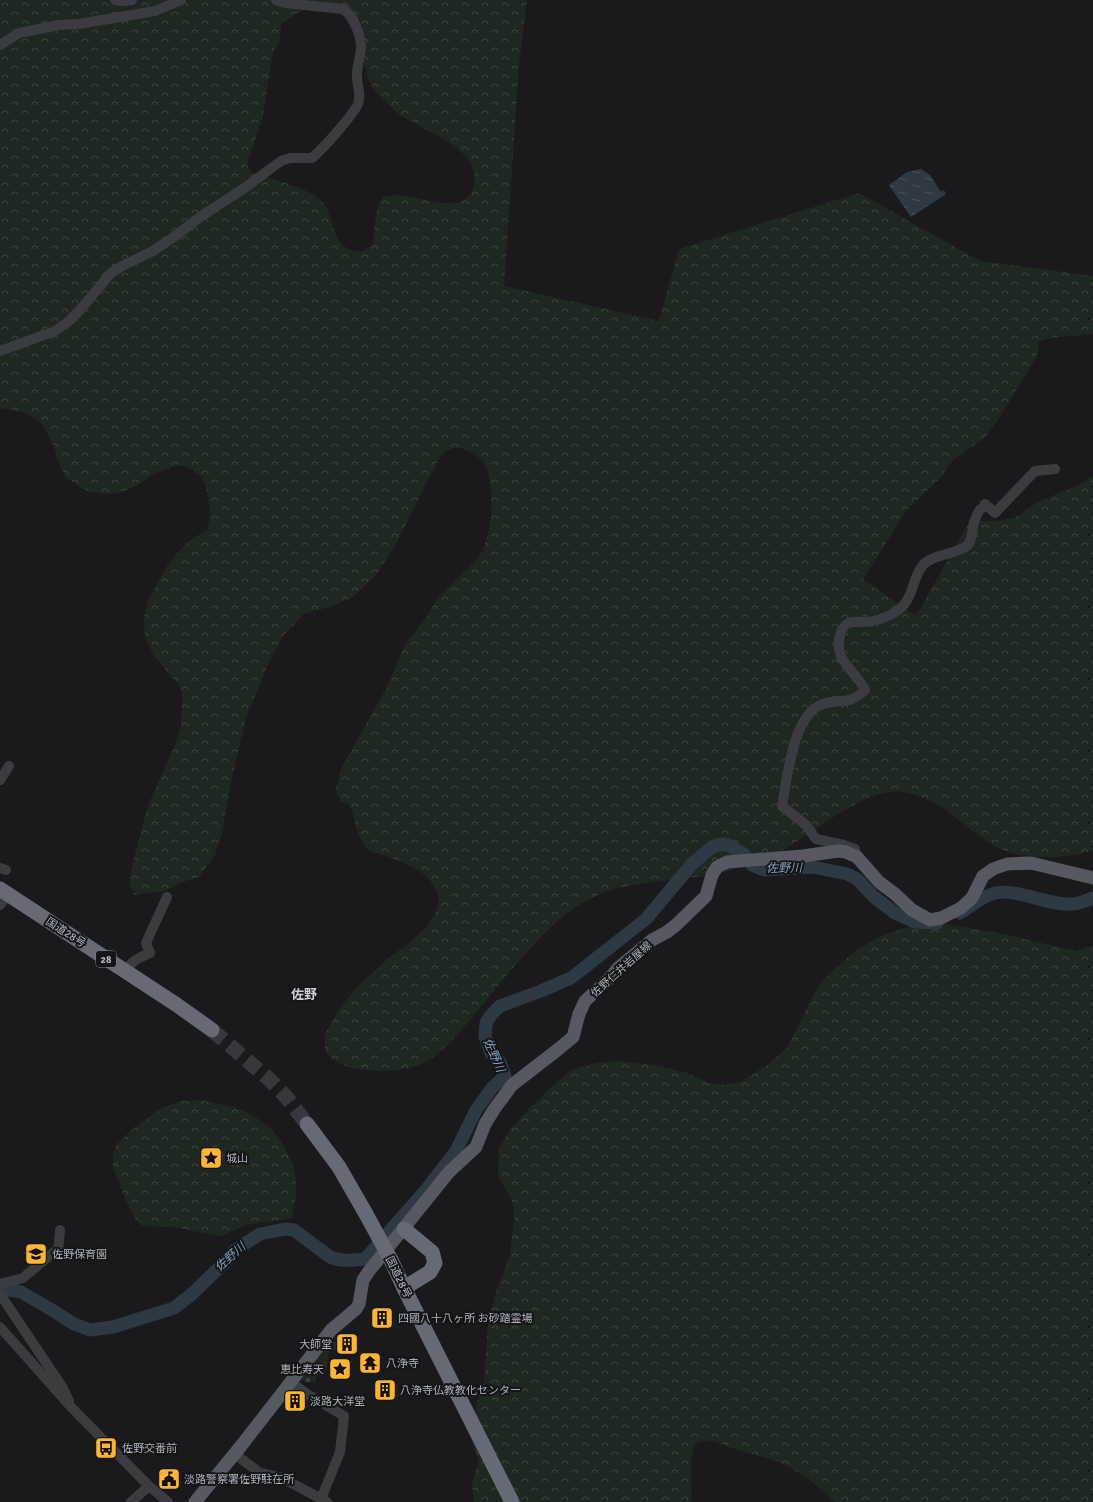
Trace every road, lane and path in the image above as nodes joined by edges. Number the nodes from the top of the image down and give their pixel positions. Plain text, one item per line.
1 (115, 0) edge
2 (132, 0) edge
3 (181, 0) edge
4 (276, 0) edge
5 (0, 45) edge
6 (0, 351) edge
7 (1055, 469) dead end
8 (9, 766) dead end
9 (0, 780) edge
10 (854, 855) junction
11 (1093, 878) edge
12 (3, 896) edge
13 (167, 897) dead end
14 (126, 971) junction
15 (212, 1030) tunnel mouth
16 (307, 1124) tunnel mouth
17 (404, 1229) junction
18 (60, 1230) dead end
19 (0, 1284) edge
20 (404, 1288) junction
21 (1, 1296) edge
22 (0, 1327) edge
23 (291, 1382) junction
24 (71, 1407) junction
25 (235, 1454) junction
26 (149, 1486) junction
27 (324, 1501) edge
28 (131, 1502) edge
29 (168, 1502) edge
30 (195, 1502) edge
31 (512, 1502) edge

1 - 2 street
3 - 5 street
4 - 6 street
7 - 10 street
8 - 9 street
10 - 11 main road
10 - 17 main road, 佐野仁井岩屋線
12 - 14 highway, 国道28号 / 28
13 - 14 street
14 - 15 highway, 国道28号 / 28
16 - 20 highway, 国道28号, bridge
17 - 20 highway
17 - 23 main road, 佐野仁井岩屋線
18 - 19 street
20 - 31 highway, 国道28号
21 - 24 street
22 - 24 street
23 - 25 main road, 佐野仁井岩屋線
23 - 27 street
24 - 26 street
25 - 27 street
25 - 30 main road, 佐野仁井岩屋線
26 - 28 street
26 - 29 street

